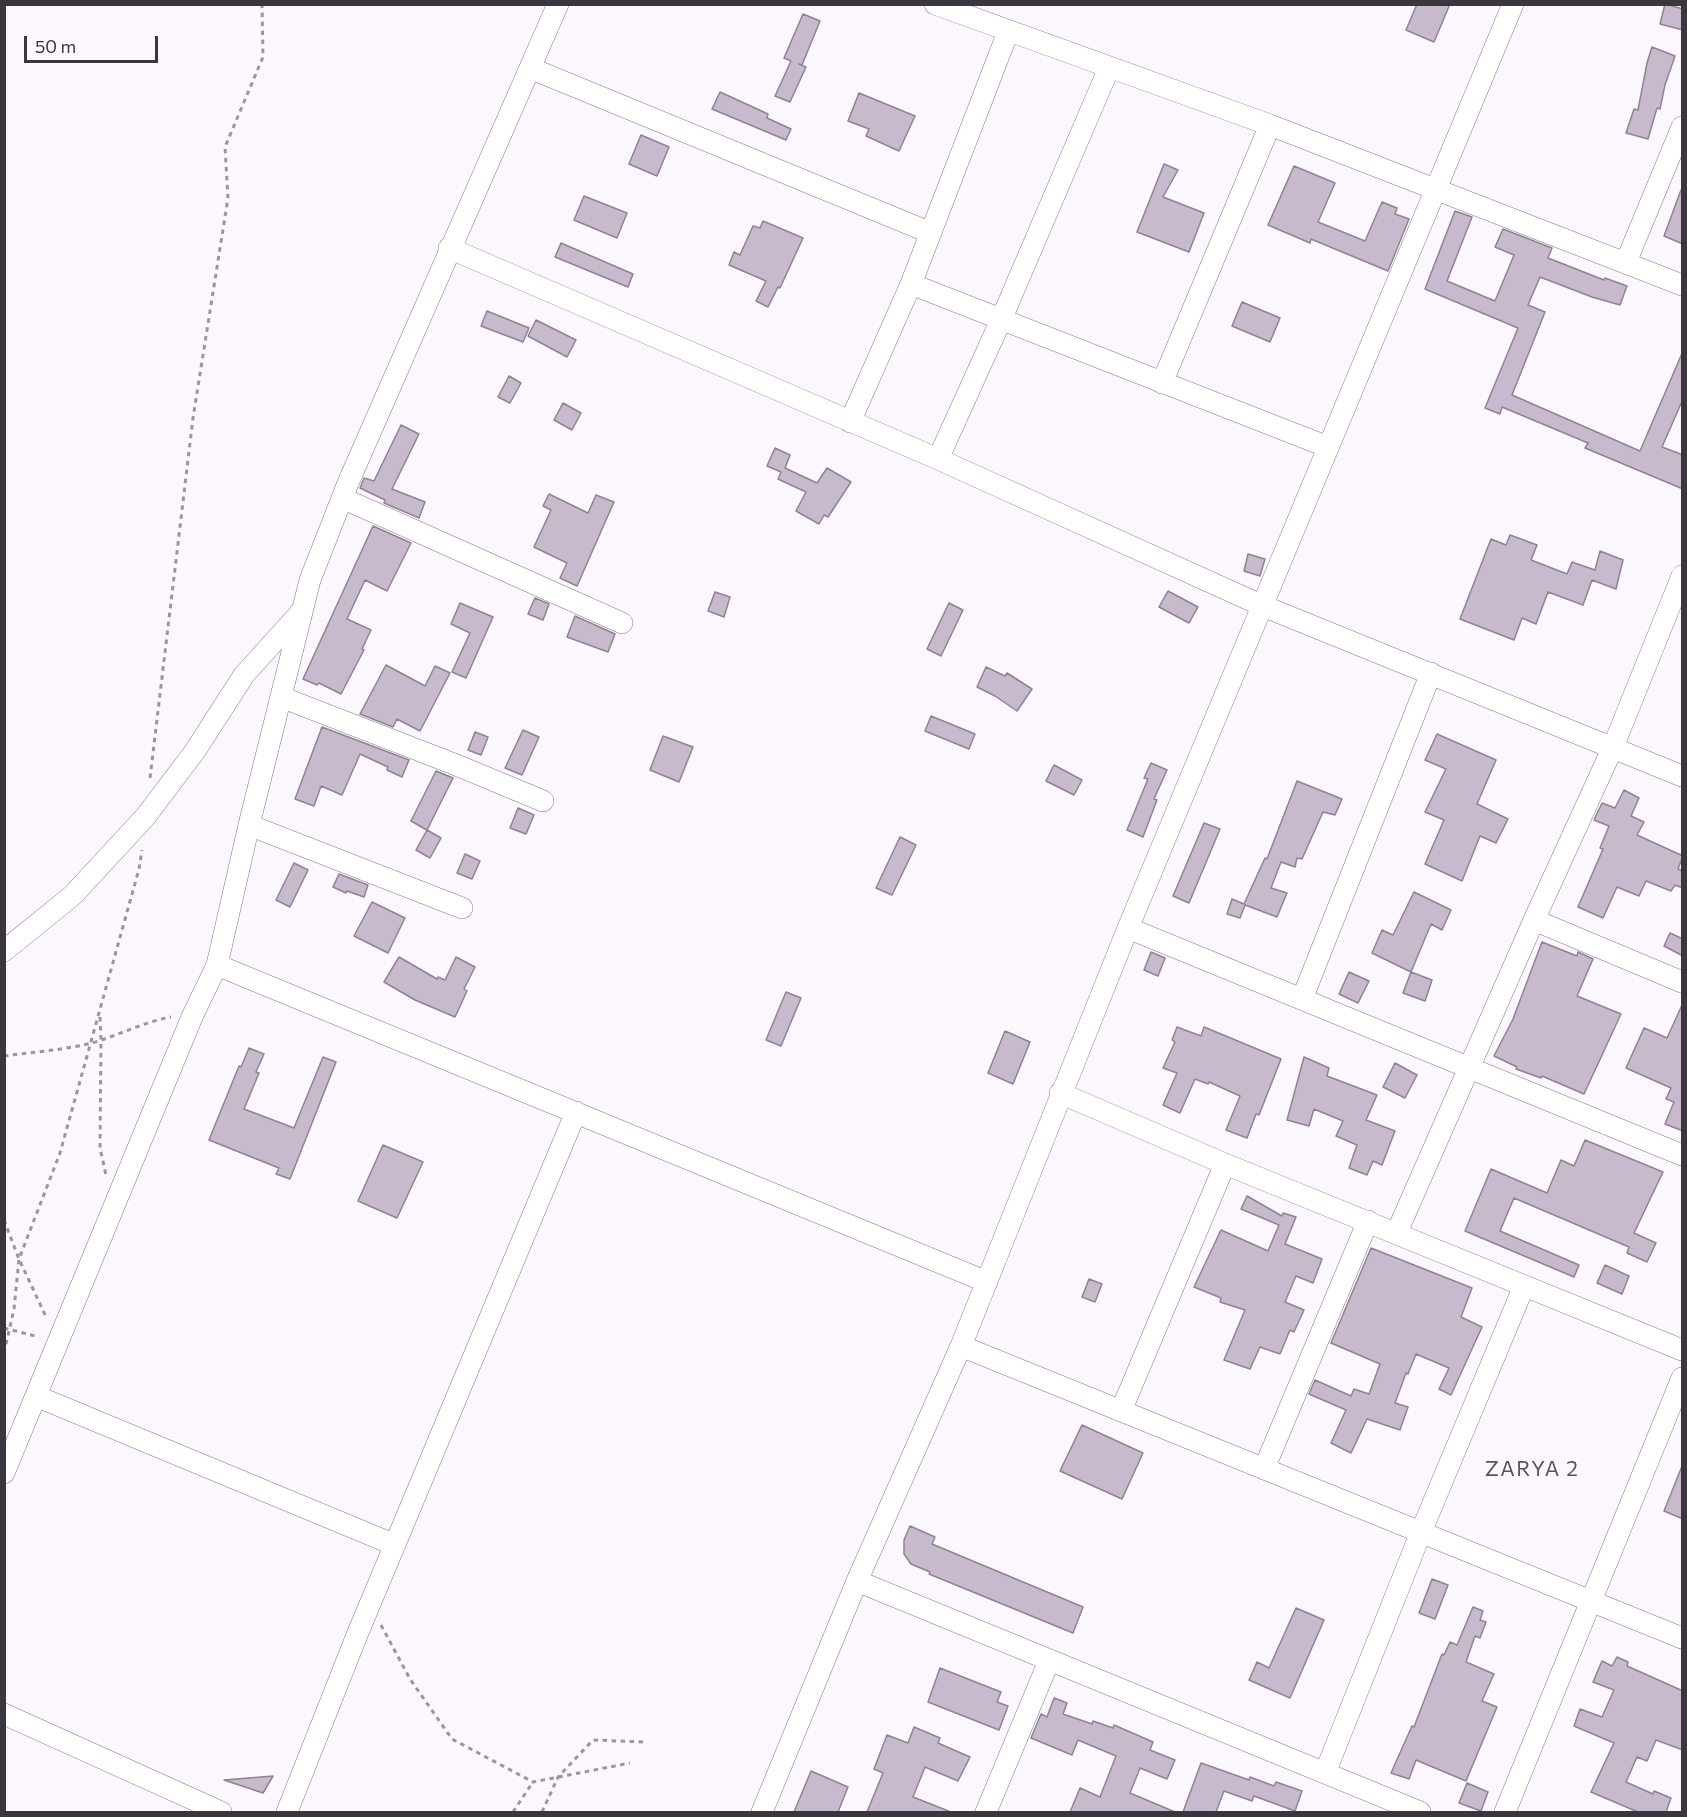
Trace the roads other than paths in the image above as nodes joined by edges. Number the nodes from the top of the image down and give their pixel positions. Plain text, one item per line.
1 (558, 4) edge
2 (935, 4) edge
3 (1513, 4) edge
4 (1008, 32) junction
5 (530, 68) junction
6 (1109, 68) junction
7 (1270, 125) junction
8 (1683, 127) edge
9 (1436, 188) junction
10 (931, 233) junction
11 (449, 248) junction
12 (1626, 262) junction
13 (911, 284) junction
14 (1683, 285) edge
15 (1001, 320) junction
16 (1162, 383) junction
17 (850, 422) junction
18 (1328, 447) junction
19 (938, 459) junction
20 (342, 498) junction
21 (1683, 576) edge
22 (1263, 606) junction
23 (303, 611) junction
24 (622, 623) dead end
25 (1431, 673) junction
26 (281, 697) junction
27 (1613, 747) junction
28 (1683, 776) edge
29 (543, 801) dead end
30 (249, 825) junction
31 (462, 908) dead end
32 (1534, 921) junction
33 (1128, 928) junction
34 (4, 951) edge
35 (217, 965) junction
36 (1683, 982) edge
37 (1302, 999) junction
38 (1470, 1069) junction
39 (1060, 1094) junction
40 (576, 1112) junction
41 (1683, 1155) edge
42 (1225, 1164) junction
43 (1368, 1221) junction
44 (1396, 1232) junction
45 (987, 1282) junction
46 (1524, 1286) junction
47 (961, 1346) junction
48 (1683, 1350) edge
49 (1683, 1378) edge
50 (36, 1396) junction
51 (1121, 1411) junction
52 (1264, 1469) junction
53 (4, 1473) edge
54 (1421, 1532) junction
55 (395, 1545) junction
56 (857, 1581) junction
57 (1591, 1601) junction
58 (1683, 1638) edge
59 (1049, 1661) junction
60 (4, 1714) edge
61 (1325, 1773) junction
62 (221, 1812) edge
63 (287, 1812) edge
64 (762, 1812) edge
65 (986, 1812) edge
66 (1420, 1812) edge
67 (1505, 1812) edge

1 - 5 street
2 - 4 street
3 - 9 street
4 - 6 street
4 - 10 street
5 - 10 street
5 - 11 street
6 - 7 street
6 - 15 street
7 - 9 street
7 - 16 street
8 - 12 street
9 - 12 street
9 - 18 street
10 - 13 street
11 - 17 street
11 - 20 street
12 - 14 street
13 - 15 street
13 - 17 street
15 - 16 street
15 - 19 street
16 - 18 street
17 - 19 street
18 - 22 street
19 - 22 street
20 - 23 street
20 - 24 street
21 - 27 street
22 - 25 street
22 - 33 street
23 - 26 street
23 - 34 street
25 - 27 street
25 - 37 street
26 - 29 street
26 - 30 street
27 - 28 street
27 - 32 street
30 - 31 street
30 - 35 street
32 - 36 street
32 - 38 street
33 - 37 street
33 - 39 street
35 - 40 street
35 - 50 street
37 - 38 street
38 - 41 street
38 - 44 street
39 - 42 street
39 - 45 street
40 - 45 street
40 - 55 street
42 - 43 street
42 - 51 street
43 - 44 street
43 - 52 street
44 - 46 street
45 - 47 street
46 - 48 street
46 - 54 street
47 - 51 street
47 - 56 street
49 - 57 street
50 - 53 street
50 - 55 street
51 - 52 street
52 - 54 street
54 - 57 street
54 - 61 street
55 - 63 street
56 - 59 street
56 - 64 street
57 - 58 street
57 - 67 street
59 - 61 street
59 - 65 street
60 - 62 street
61 - 66 street

